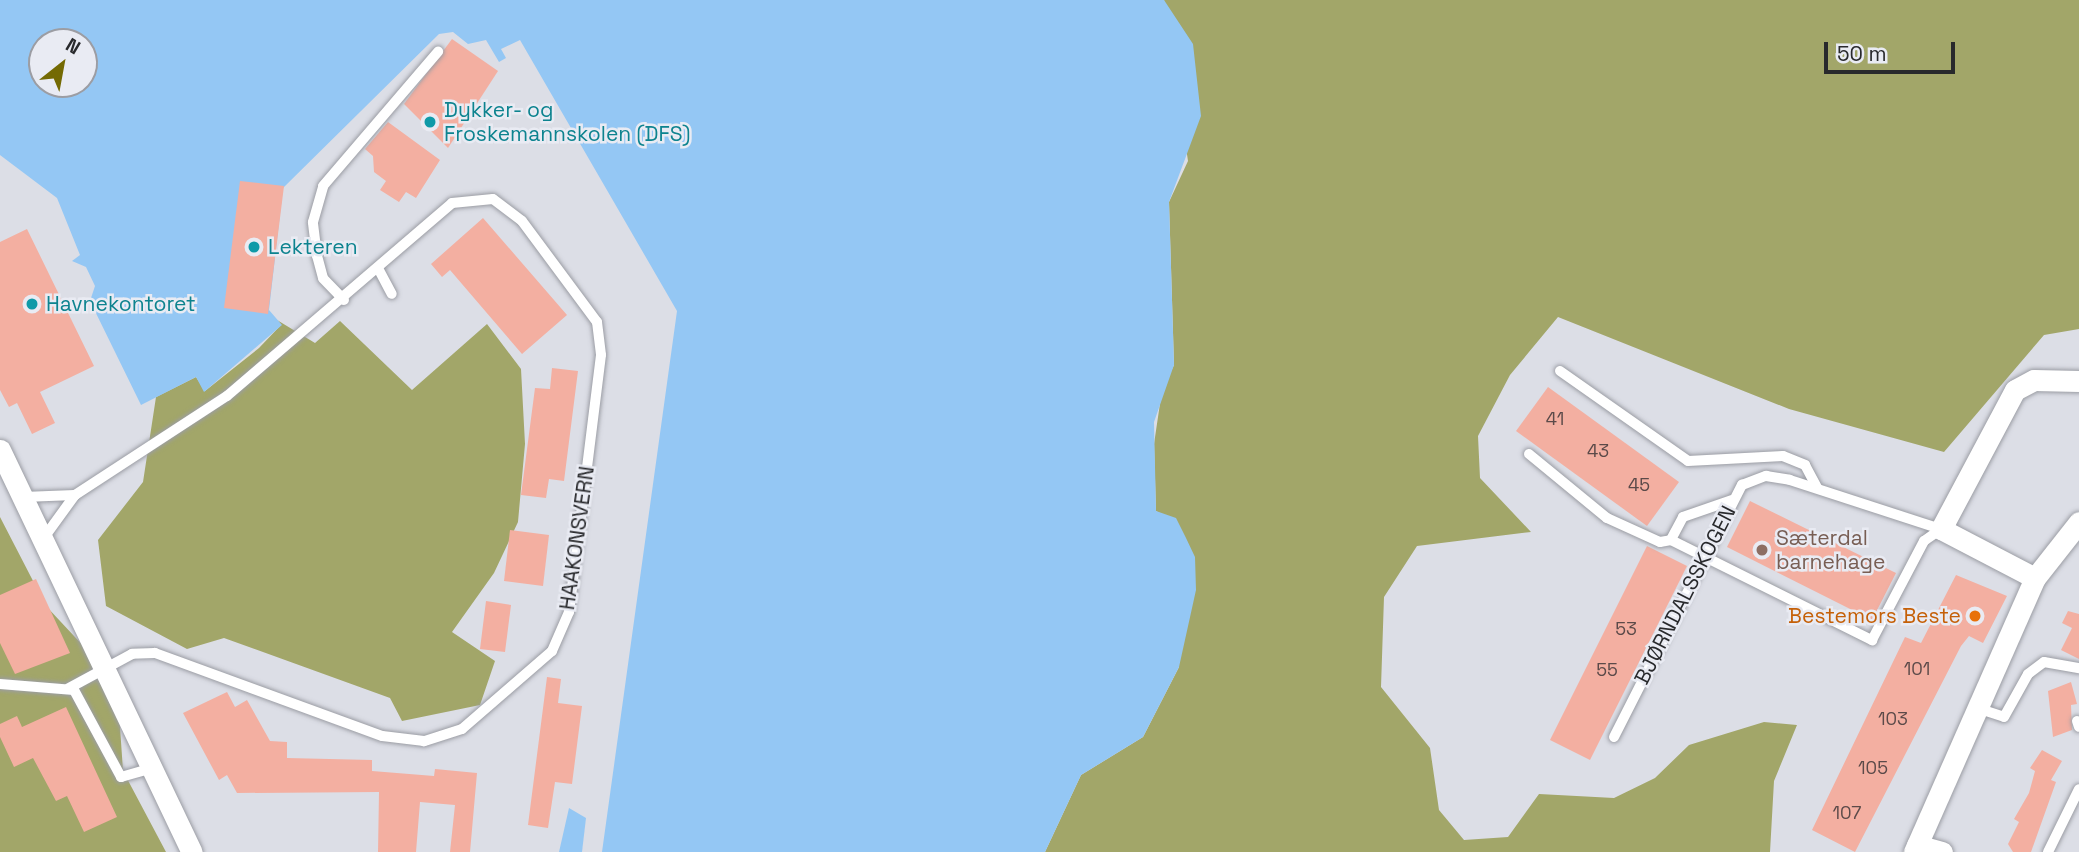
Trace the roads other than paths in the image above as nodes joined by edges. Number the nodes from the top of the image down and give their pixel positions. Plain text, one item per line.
1 (438, 52) dead end
2 (379, 270) junction
3 (392, 294) dead end
4 (344, 300) junction
5 (1560, 371) dead end
6 (2077, 378) edge
7 (0, 450) edge
8 (1529, 454) dead end
9 (1817, 488) junction
10 (75, 495) junction
11 (23, 497) junction
12 (1732, 500) junction
13 (2079, 522) edge
14 (1941, 530) junction
15 (43, 539) junction
16 (1671, 540) junction
17 (1706, 556) junction
18 (2035, 578) junction
19 (109, 667) junction
20 (2079, 667) edge
21 (0, 684) edge
22 (69, 688) junction
23 (1980, 709) junction
24 (1614, 737) dead end
25 (155, 767) junction
26 (2079, 789) edge
27 (1916, 849) edge
28 (192, 852) edge
29 (1942, 852) edge
30 (2049, 852) edge

1 - 4 lane
2 - 3 lane
2 - 4 lane, HAAKONSVERN
2 - 19 lane, HAAKONSVERN
4 - 10 lane, HAAKONSVERN
5 - 9 lane
6 - 14 street
7 - 11 street
8 - 16 lane
9 - 12 lane, BJØRNDALSSKOGEN
9 - 14 lane, BJØRNDALSSKOGEN
10 - 11 lane
10 - 15 lane, HAAKONSVERN
11 - 15 street
12 - 16 lane
12 - 17 lane, BJØRNDALSSKOGEN
13 - 18 street
14 - 17 lane
14 - 18 street, BJØRNDALSSKOGEN
15 - 19 street
16 - 17 lane
17 - 24 lane, BJØRNDALSSKOGEN
18 - 23 street
19 - 22 lane, HAAKONSVERN
19 - 25 street
20 - 23 lane
21 - 22 lane
22 - 25 lane
23 - 27 street
25 - 28 street
26 - 30 lane
27 - 29 street

